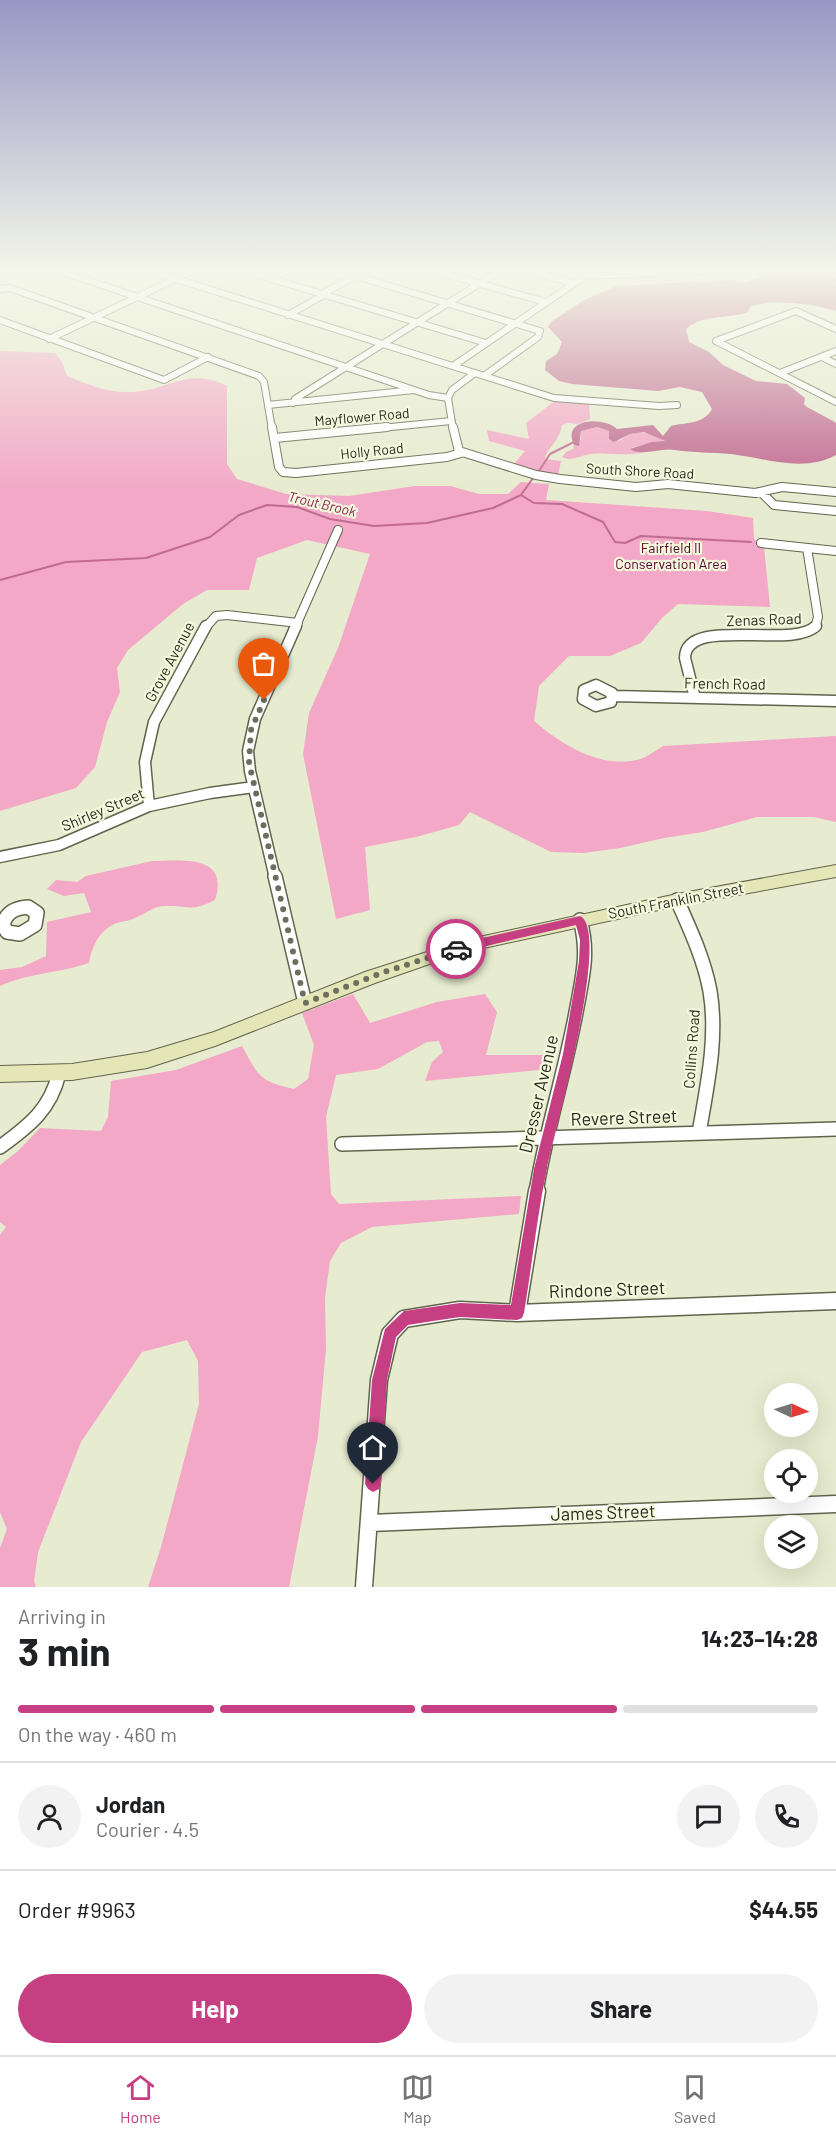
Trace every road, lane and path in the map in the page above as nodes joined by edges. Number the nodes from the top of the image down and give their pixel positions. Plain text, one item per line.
1 (64, 344) edge
2 (171, 344) edge
3 (277, 344) edge
4 (380, 344) edge
5 (385, 344) edge
6 (484, 344) edge
7 (527, 344) edge
8 (722, 344) edge
9 (836, 351) edge
10 (208, 357) junction
11 (822, 357) junction
12 (836, 364) edge
13 (453, 366) junction
14 (345, 367) junction
15 (475, 373) junction
16 (780, 373) junction
17 (483, 376) junction
18 (414, 390) junction
19 (448, 401) junction
20 (836, 402) edge
21 (293, 403) junction
22 (268, 405) junction
23 (677, 405) dead end
24 (451, 421) junction
25 (275, 438) junction
26 (461, 453) junction
27 (836, 492) edge
28 (762, 493) junction
29 (836, 511) edge
30 (338, 531) dead end
31 (761, 543) dead end
32 (807, 548) junction
33 (836, 551) edge
34 (298, 623) junction
35 (613, 696) dead end
36 (695, 698) junction
37 (836, 701) edge
38 (254, 788) junction
39 (149, 806) junction
40 (0, 857) edge
41 (836, 871) edge
42 (676, 900) junction
43 (580, 920) junction
44 (305, 1003) junction
45 (59, 1073) junction
46 (0, 1074) edge
47 (836, 1129) edge
48 (699, 1133) junction
49 (548, 1138) junction
50 (342, 1144) dead end
51 (0, 1147) edge
52 (836, 1301) edge
53 (517, 1313) junction
54 (836, 1504) edge
55 (370, 1522) junction
56 (364, 1587) edge

1 - 10 street
2 - 10 street
3 - 14 street
4 - 14 street
5 - 13 street
6 - 13 street
7 - 17 street
8 - 16 street
9 - 11 street
10 - 22 street
11 - 12 street
11 - 16 street
13 - 15 street
14 - 18 street
14 - 21 street
15 - 17 street
15 - 19 street
16 - 20 street
17 - 23 street
18 - 19 street
18 - 21 street
19 - 24 street
21 - 22 street
22 - 25 street
24 - 25 street, Mayflower Road
24 - 26 street
25 - 26 street, Holly Road
26 - 28 street, South Shore Road
27 - 28 street, South Shore Road
28 - 29 street
30 - 34 street
31 - 32 street
32 - 33 street
32 - 36 street, Zenas Road
34 - 38 street
34 - 39 street, Grove Avenue
35 - 36 street, French Road
36 - 37 street, French Road
38 - 39 street, Shirley Street
38 - 44 street
39 - 40 street, Shirley Street
41 - 42 main road, South Franklin Street
42 - 43 main road, South Franklin Street
42 - 48 street, Collins Road
43 - 44 main road, South Franklin Street
43 - 49 street, Dresser Avenue
44 - 45 main road, South Franklin Street
45 - 46 main road, South Franklin Street
45 - 51 street
47 - 48 street, Revere Street
48 - 49 street, Revere Street
49 - 50 street, Revere Street
49 - 53 street, Dresser Avenue
52 - 53 street, Rindone Street
53 - 55 street, Rindone Street
54 - 55 street, James Street
55 - 56 street, Rindone Street

